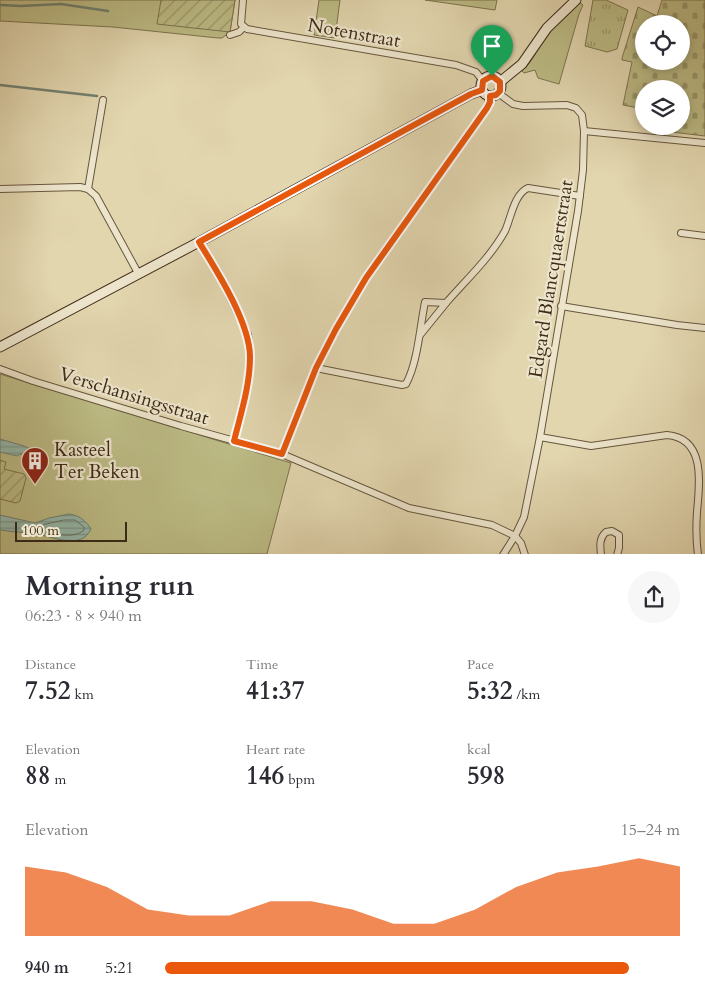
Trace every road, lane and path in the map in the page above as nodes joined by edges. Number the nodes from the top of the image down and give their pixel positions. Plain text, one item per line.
1 (243, 0) edge
2 (576, 0) edge
3 (244, 27) junction
4 (230, 35) dead end
5 (500, 82) junction
6 (483, 86) junction
7 (494, 95) junction
8 (103, 100) dead end
9 (584, 131) junction
10 (705, 143) edge
11 (0, 189) edge
12 (88, 189) junction
13 (580, 196) junction
14 (681, 233) dead end
15 (705, 236) edge
16 (199, 242) junction
17 (138, 273) junction
18 (446, 303) junction
19 (562, 306) junction
20 (705, 328) edge
21 (420, 335) junction
22 (0, 347) edge
23 (316, 368) junction
24 (0, 369) edge
25 (540, 437) junction
26 (234, 441) junction
27 (282, 454) junction
28 (515, 536) junction
29 (503, 554) edge
30 (525, 554) edge
31 (601, 554) edge
32 (617, 554) edge
33 (698, 554) edge

1 - 3 street
2 - 5 street
3 - 4 street
3 - 6 street, Notenstraat
5 - 6 street
5 - 7 street
6 - 7 street
6 - 16 street
7 - 9 street, Edgard Blancquaertstraat
7 - 23 street
8 - 12 street
9 - 10 street
9 - 13 street, Edgard Blancquaertstraat
11 - 12 street
12 - 17 street
13 - 18 street
13 - 19 street, Edgard Blancquaertstraat
14 - 15 street
16 - 17 street
16 - 26 street
17 - 22 street
18 - 21 street
18 - 21 street
19 - 20 street
19 - 25 street, Edgard Blancquaertstraat
21 - 23 street
23 - 27 street
24 - 26 street, Verschansingsstraat
25 - 28 street, Edgard Blancquaertstraat
25 - 33 street
26 - 27 street, Verschansingsstraat
27 - 28 street, Verschansingsstraat
28 - 29 street, Edgard Blancquaertstraat
28 - 30 street
31 - 32 street

